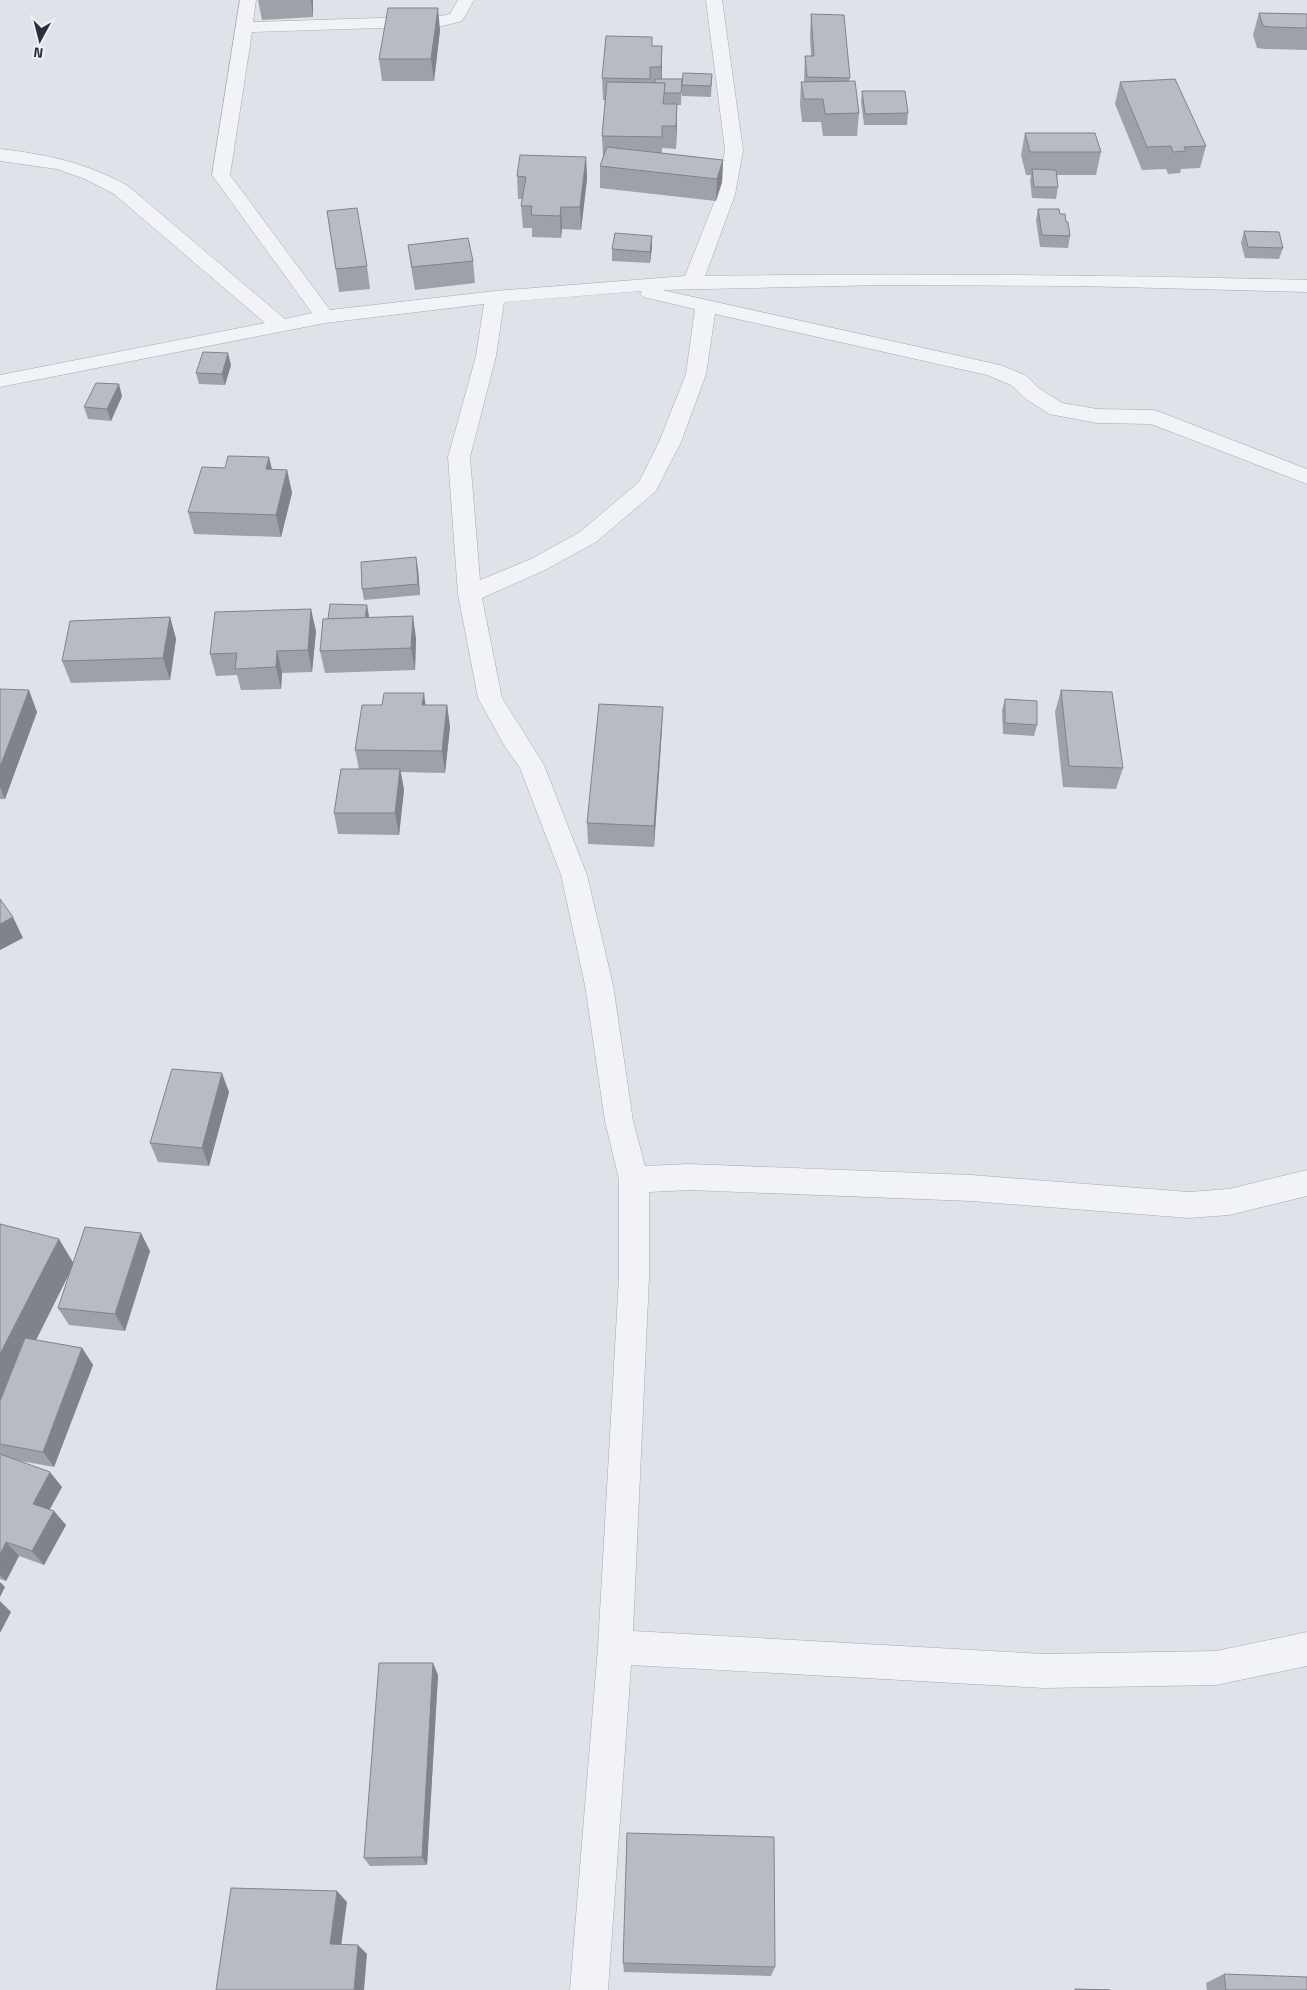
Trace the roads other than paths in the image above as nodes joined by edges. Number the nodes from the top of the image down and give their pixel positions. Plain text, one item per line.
1 (248, 0) edge
2 (466, 0) edge
3 (714, 0) edge
4 (244, 27) junction
5 (0, 155) edge
6 (693, 282) junction
7 (619, 286) junction
8 (1307, 286) edge
9 (495, 297) junction
10 (706, 306) junction
11 (325, 317) junction
12 (280, 325) junction
13 (0, 381) edge
14 (1307, 477) edge
15 (470, 594) junction
16 (634, 1180) junction
17 (1307, 1183) edge
18 (615, 1647) junction
19 (1307, 1649) edge
20 (589, 1990) edge

1 - 4 street
2 - 4 street
3 - 6 street
4 - 11 street
5 - 12 street
6 - 7 street
6 - 8 street
7 - 9 street
7 - 10 street
9 - 11 street
9 - 15 street
10 - 14 street
10 - 15 street
11 - 12 street
12 - 13 street
15 - 16 street
16 - 17 street
16 - 18 street
18 - 19 street
18 - 20 street

